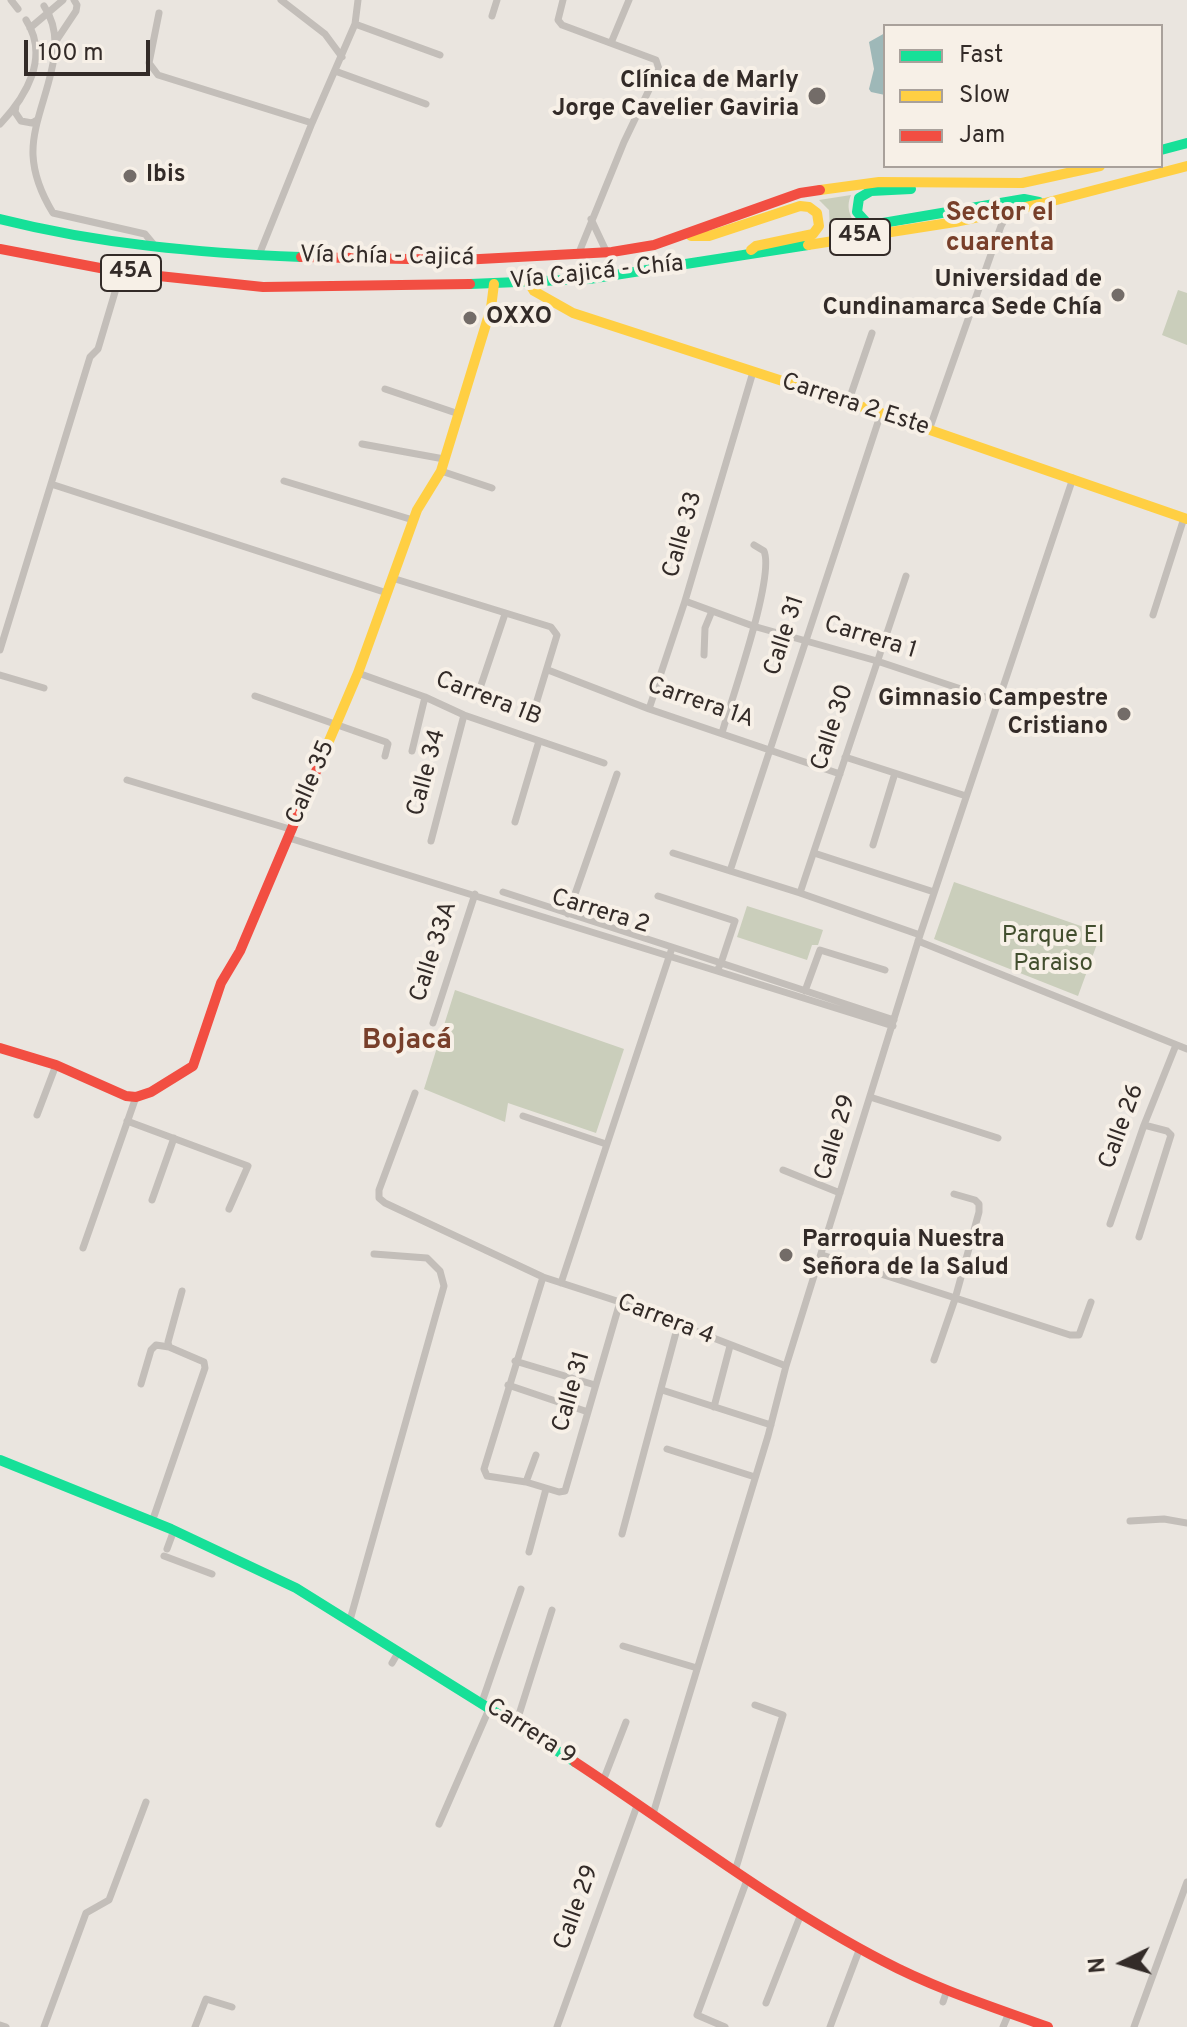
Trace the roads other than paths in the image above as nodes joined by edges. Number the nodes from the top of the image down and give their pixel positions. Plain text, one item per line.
1 (11, 0) edge
2 (63, 0) edge
3 (74, 0) edge
4 (281, 0) edge
5 (358, 0) edge
6 (497, 0) edge
7 (563, 0) edge
8 (629, 0) edge
9 (18, 9) dead end
10 (46, 9) junction
11 (159, 13) dead end
12 (492, 16) dead end
13 (355, 24) junction
14 (611, 43) junction
15 (54, 44) junction
16 (440, 55) dead end
17 (342, 57) junction
18 (335, 71) junction
19 (426, 104) dead end
20 (16, 106) junction
21 (37, 120) junction
22 (312, 123) junction
23 (0, 124) edge
24 (1187, 143) edge
25 (1163, 149) edge
26 (1187, 166) edge
27 (1091, 168) edge
28 (925, 183) junction
29 (1045, 203) junction
30 (1009, 211) junction
31 (0, 219) edge
32 (591, 219) junction
33 (683, 236) junction
34 (156, 248) junction
35 (0, 249) edge
36 (607, 253) junction
37 (259, 255) junction
38 (578, 255) junction
39 (742, 257) junction
40 (121, 272) junction
41 (529, 283) junction
42 (494, 284) junction
43 (872, 333) dead end
44 (753, 372) junction
45 (385, 389) dead end
46 (848, 403) junction
47 (881, 413) junction
48 (459, 414) junction
49 (929, 430) junction
50 (362, 444) dead end
51 (444, 459) junction
52 (441, 471) junction
53 (1073, 478) junction
54 (284, 481) dead end
55 (51, 484) junction
56 (492, 488) dead end
57 (1185, 518) edge
58 (413, 520) junction
59 (754, 545) dead end
60 (906, 576) dead end
61 (392, 578) junction
62 (387, 593) junction
63 (685, 601) junction
64 (712, 611) junction
65 (505, 614) junction
66 (1153, 615) dead end
67 (753, 626) junction
68 (805, 640) junction
69 (0, 650) edge
70 (704, 655) dead end
71 (877, 661) junction
72 (548, 670) junction
73 (358, 673) junction
74 (0, 675) edge
75 (44, 688) dead end
76 (255, 696) dead end
77 (425, 697) junction
78 (477, 697) dead end
79 (997, 701) junction
80 (649, 709) junction
81 (464, 715) junction
82 (532, 717) dead end
83 (338, 723) junction
84 (722, 733) junction
85 (539, 741) junction
86 (770, 749) junction
87 (412, 751) dead end
88 (385, 756) dead end
89 (845, 757) junction
90 (604, 763) dead end
91 (895, 773) junction
92 (617, 774) dead end
93 (840, 774) junction
94 (127, 780) dead end
95 (966, 796) junction
96 (515, 822) dead end
97 (291, 834) junction
98 (431, 841) dead end
99 (873, 845) dead end
100 (673, 853) dead end
101 (814, 853) junction
102 (730, 871) junction
103 (503, 892) dead end
104 (934, 892) junction
105 (800, 893) junction
106 (475, 894) junction
107 (658, 896) dead end
108 (568, 914) junction
109 (604, 926) junction
110 (601, 935) junction
111 (919, 938) junction
112 (671, 951) junction
113 (719, 967) junction
114 (885, 970) dead end
115 (805, 991) junction
116 (433, 1023) dead end
117 (894, 1023) junction
118 (1176, 1045) junction
119 (0, 1048) edge
120 (1187, 1049) edge
121 (56, 1065) junction
122 (415, 1093) dead end
123 (136, 1097) junction
124 (870, 1097) junction
125 (37, 1115) dead end
126 (523, 1116) dead end
127 (127, 1121) junction
128 (1144, 1125) junction
129 (174, 1138) junction
130 (998, 1138) dead end
131 (606, 1144) junction
132 (783, 1170) dead end
133 (840, 1193) junction
134 (954, 1194) dead end
135 (152, 1200) dead end
136 (229, 1209) dead end
137 (1110, 1224) dead end
138 (1139, 1237) dead end
139 (83, 1248) dead end
140 (374, 1254) dead end
141 (822, 1255) junction
142 (543, 1277) junction
143 (561, 1283) junction
144 (182, 1291) dead end
145 (955, 1299) junction
146 (620, 1302) junction
147 (1091, 1302) dead end
148 (678, 1325) junction
149 (730, 1346) junction
150 (169, 1347) junction
151 (934, 1360) dead end
152 (515, 1361) junction
153 (786, 1366) junction
154 (141, 1384) dead end
155 (508, 1385) junction
156 (595, 1385) junction
157 (662, 1390) junction
158 (714, 1407) junction
159 (588, 1412) junction
160 (771, 1425) junction
161 (667, 1449) dead end
162 (536, 1455) dead end
163 (0, 1460) edge
164 (755, 1477) junction
165 (526, 1482) junction
166 (546, 1489) junction
167 (1130, 1521) dead end
168 (152, 1522) junction
169 (1187, 1523) edge
170 (174, 1530) junction
171 (622, 1534) dead end
172 (529, 1552) dead end
173 (212, 1574) dead end
174 (521, 1589) dead end
175 (552, 1610) dead end
176 (350, 1620) junction
177 (623, 1646) dead end
178 (399, 1651) junction
179 (392, 1663) dead end
180 (697, 1668) junction
181 (486, 1705) junction
182 (755, 1705) dead end
183 (626, 1722) dead end
184 (516, 1724) junction
185 (603, 1781) junction
186 (146, 1802) dead end
187 (638, 1803) junction
188 (653, 1814) junction
189 (439, 1824) dead end
190 (735, 1871) junction
191 (747, 1880) junction
192 (1187, 1882) edge
193 (801, 1914) junction
194 (860, 1948) junction
195 (947, 1990) junction
196 (943, 2002) dead end
197 (766, 2003) dead end
198 (232, 2007) dead end
199 (1009, 2013) junction
200 (708, 2024) edge
201 (0, 2025) edge
202 (6, 2027) edge
203 (44, 2027) edge
204 (195, 2027) edge
205 (557, 2027) edge
206 (725, 2027) edge
207 (830, 2027) edge
208 (1003, 2027) edge
209 (1047, 2027) edge
210 (1134, 2027) edge

1 - 9 street
2 - 10 street
3 - 15 street
4 - 17 street
5 - 13 street
6 - 12 street
7 - 14 street
8 - 14 street
10 - 15 street
10 - 20 street
11 - 22 street
13 - 16 street
13 - 17 street
14 - 32 street
15 - 21 street
17 - 18 street
18 - 19 street
18 - 22 street
20 - 21 street
20 - 23 street
21 - 34 street
22 - 37 street
24 - 25 main road
26 - 29 main road, Vía Cajicá - Chía / 45A
27 - 28 main road, Vía Chía - Cajicá / 45A
28 - 29 main road
28 - 33 main road, Vía Chía - Cajicá / 45A
29 - 30 main road, Vía Cajicá - Chía / 45A
30 - 39 main road, Vía Cajicá - Chía / 45A
30 - 49 street
31 - 34 main road, Vía Chía - Cajicá / 45A
32 - 36 street
32 - 38 street
33 - 36 main road, Vía Chía - Cajicá / 45A
33 - 39 main road
34 - 37 main road, Vía Chía - Cajicá / 45A
35 - 40 main road, Vía Cajicá - Chía / 45A
36 - 38 main road, Vía Chía - Cajicá / 45A
37 - 38 main road, Vía Chía - Cajicá / 45A
39 - 41 main road, Vía Cajicá - Chía / 45A
40 - 42 main road, Vía Cajicá - Chía / 45A
40 - 55 street
41 - 42 main road, Vía Cajicá - Chía / 45A
41 - 44 main road, Carrera 2 Este
42 - 48 main road, Calle 35
43 - 46 street
44 - 46 main road, Carrera 2 Este
44 - 63 street, Calle 33
45 - 48 street
46 - 47 main road, Carrera 2 Este
47 - 49 main road, Carrera 2 Este
47 - 68 street, Calle 31
48 - 51 main road, Calle 35
49 - 53 main road, Carrera 2 Este
50 - 51 street
51 - 52 main road, Calle 35
52 - 56 street
52 - 58 main road, Calle 35
53 - 57 main road, Carrera 2 Este
53 - 79 street, Calle 29
54 - 58 street
55 - 62 street
55 - 69 street
57 - 66 street
58 - 61 main road, Calle 35
59 - 67 street
60 - 71 street, Calle 30
61 - 62 main road, Calle 35
61 - 65 street
62 - 73 main road, Calle 35
63 - 64 street, Carrera 1
63 - 80 street, Calle 33
64 - 67 street, Carrera 1
64 - 70 street
65 - 72 street
65 - 78 street
67 - 68 street, Carrera 1
67 - 84 street
68 - 71 street, Carrera 1
68 - 86 street, Calle 31
71 - 79 street, Carrera 1
71 - 89 street, Calle 30
72 - 80 street, Carrera 1A
72 - 82 street
73 - 77 street, Carrera 1B
73 - 83 main road, Calle 35
74 - 75 street
76 - 83 street
77 - 81 street, Carrera 1B
77 - 87 street
79 - 95 street, Calle 29
80 - 84 street, Carrera 1A
81 - 85 street, Carrera 1B
81 - 98 street, Calle 34
83 - 88 street
83 - 97 main road, Calle 35
84 - 86 street, Carrera 1A
85 - 90 street, Carrera 1B
85 - 96 street
86 - 93 street, Carrera 1A
86 - 102 street, Calle 31
89 - 91 street
89 - 93 street, Calle 30
91 - 95 street
91 - 99 street
92 - 108 street
93 - 101 street, Calle 30
94 - 97 street, Carrera 2
95 - 104 street, Calle 29
97 - 106 street, Carrera 2
97 - 123 main road, Calle 35
100 - 102 street
101 - 104 street
101 - 105 street, Calle 30
102 - 105 street
103 - 108 street
104 - 111 street, Calle 29
105 - 111 street
106 - 110 street, Carrera 2
106 - 116 street, Calle 33A
107 - 113 street
108 - 109 street
109 - 110 street
109 - 112 street
110 - 112 street, Carrera 2
111 - 117 street, Calle 29
111 - 118 street
112 - 113 street
112 - 131 street
113 - 115 street
113 - 117 street
114 - 115 street
115 - 117 street
117 - 124 street, Calle 29
118 - 120 street
118 - 128 street, Calle 26
119 - 121 main road
121 - 123 main road
121 - 125 street
122 - 142 street, Carrera 4
123 - 127 street
124 - 130 street
124 - 133 street, Calle 29
126 - 131 street
127 - 129 street
127 - 139 street
128 - 137 street, Calle 26
128 - 138 street
129 - 135 street
129 - 136 street
131 - 143 street
132 - 133 street
133 - 141 street, Calle 29
134 - 145 street
140 - 176 street
141 - 145 street
141 - 153 street, Calle 29
142 - 143 street, Carrera 4
142 - 152 street
143 - 146 street, Carrera 4
144 - 150 street
145 - 147 street
145 - 151 street
146 - 148 street, Carrera 4
146 - 156 street, Calle 31
148 - 149 street, Carrera 4
148 - 157 street
149 - 153 street, Carrera 4
149 - 158 street
150 - 154 street
150 - 168 street
152 - 155 street
152 - 156 street
153 - 160 street, Calle 29
155 - 159 street
155 - 165 street
156 - 159 street, Calle 31
157 - 158 street
157 - 171 street
158 - 160 street
159 - 166 street, Calle 31
160 - 164 street, Calle 29
161 - 164 street
162 - 165 street
163 - 168 main road, Carrera 9
164 - 180 street, Calle 29
165 - 166 street
166 - 172 street
167 - 169 street
168 - 170 main road, Carrera 9
170 - 173 street
170 - 176 main road, Carrera 9
174 - 181 street
175 - 184 street
176 - 178 main road, Carrera 9
177 - 180 street
178 - 179 street
178 - 181 main road, Carrera 9
180 - 188 street, Calle 29
181 - 184 main road, Carrera 9
181 - 189 street
182 - 190 street
183 - 185 street
184 - 185 main road, Carrera 9
185 - 187 main road, Carrera 9
186 - 203 street
187 - 188 main road, Carrera 9
187 - 205 street, Calle 29
188 - 190 main road, Carrera 9
190 - 191 main road, Carrera 9
191 - 193 main road, Carrera 9
191 - 200 street
192 - 210 street
193 - 194 main road, Carrera 9
193 - 197 street
194 - 195 main road, Carrera 9
194 - 207 street
195 - 196 street
195 - 199 main road, Carrera 9
198 - 204 street
199 - 208 street
199 - 209 main road, Carrera 9
200 - 206 street
201 - 202 street

